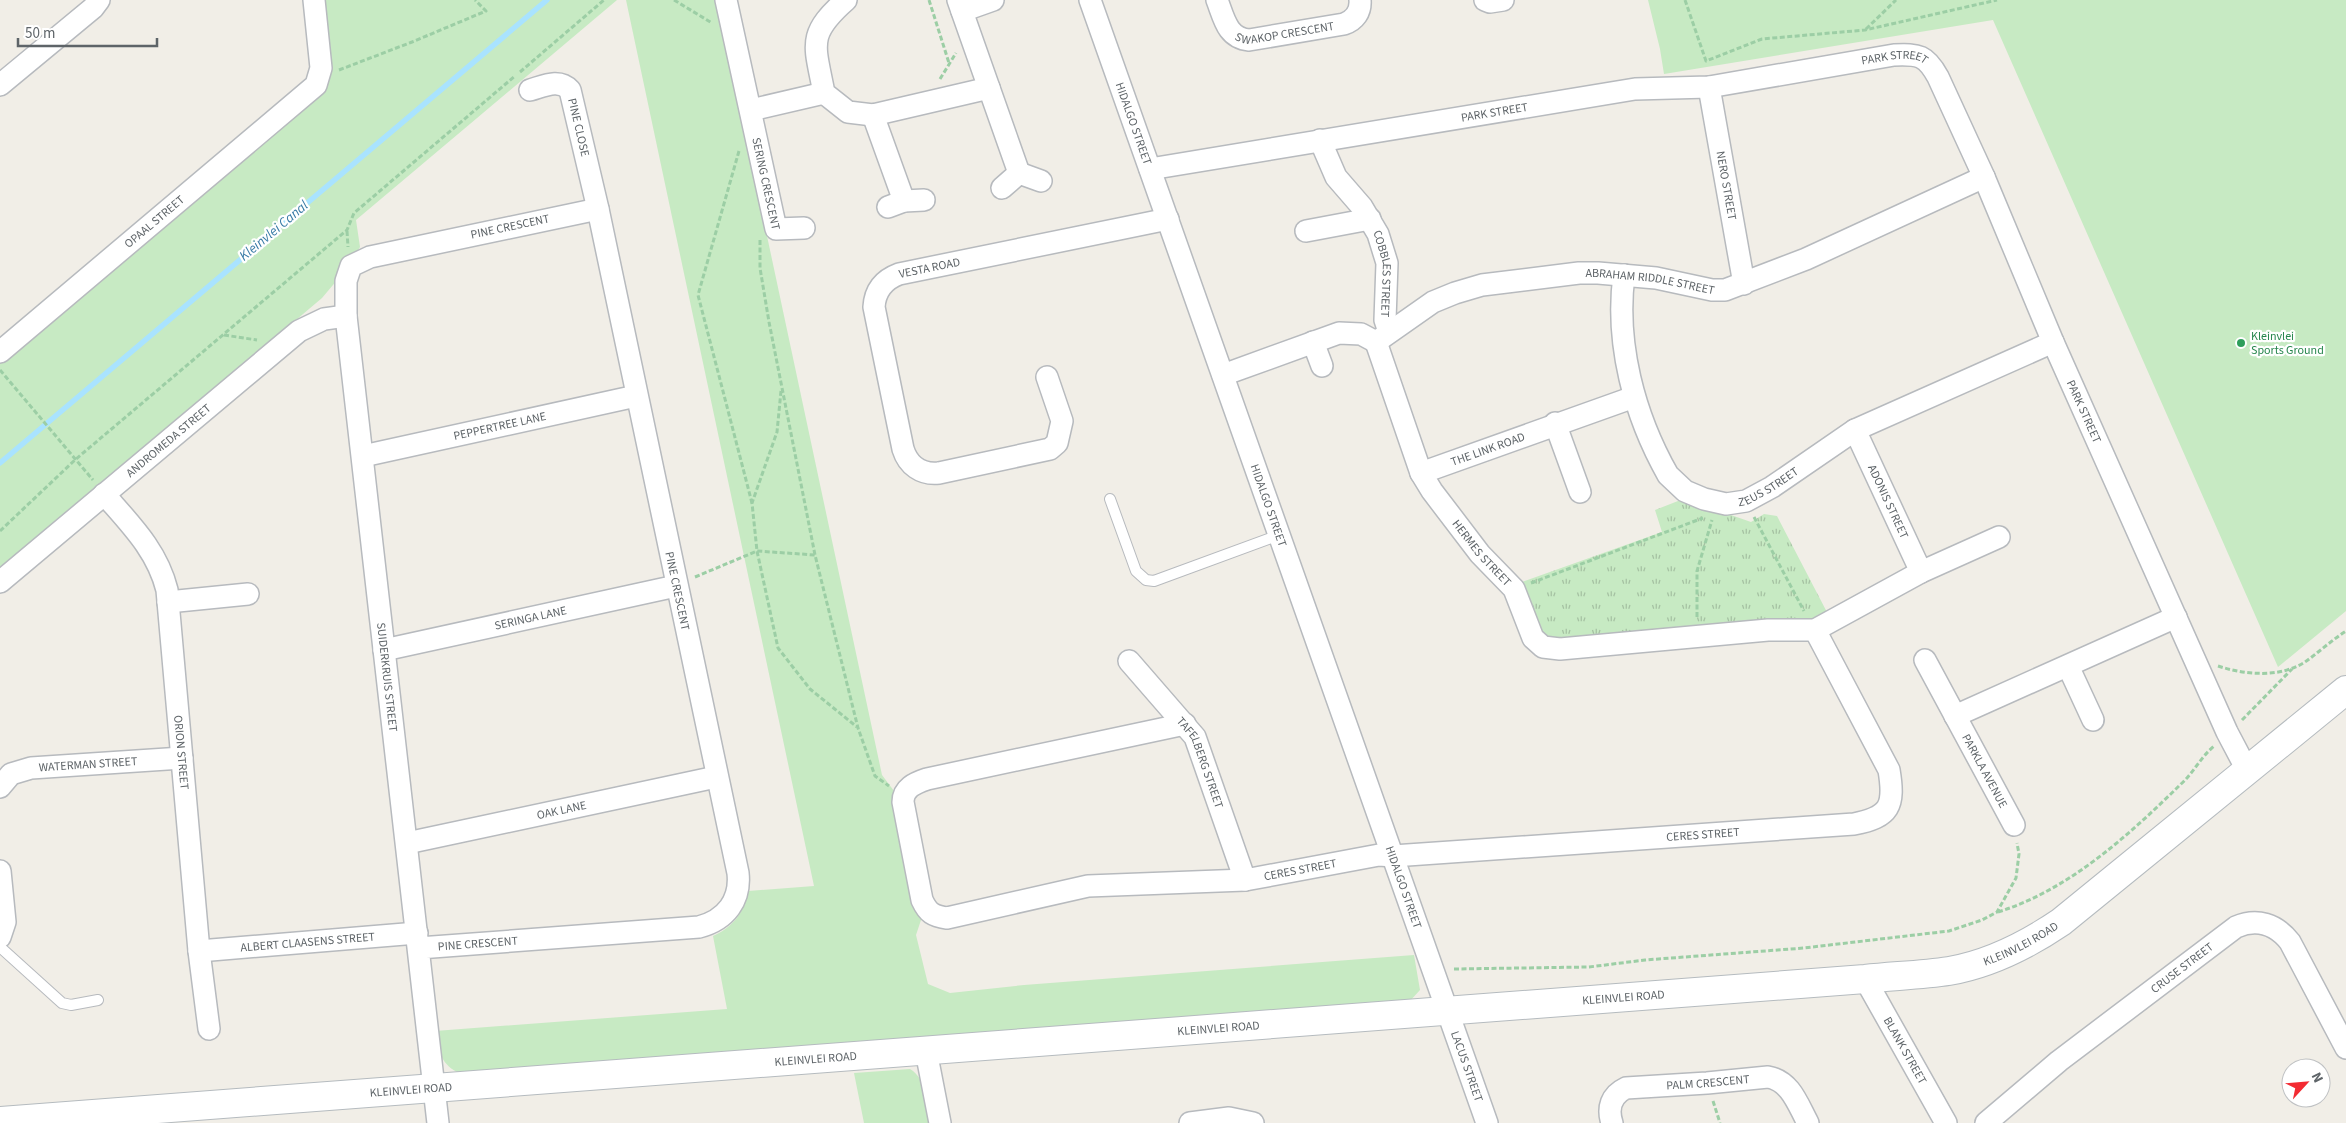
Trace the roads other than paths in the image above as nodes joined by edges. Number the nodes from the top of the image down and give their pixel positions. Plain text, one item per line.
1 (99, 0) edge
2 (314, 0) edge
3 (726, 0) edge
4 (993, 0) edge
5 (1090, 0) edge
6 (1217, 0) edge
7 (1360, 0) edge
8 (1485, 0) edge
9 (1503, 0) edge
10 (842, 2) edge
11 (960, 6) edge
12 (0, 86) edge
13 (1709, 86) junction
14 (989, 88) junction
15 (530, 90) dead end
16 (824, 93) junction
17 (751, 110) junction
18 (873, 116) junction
19 (1320, 140) junction
20 (1150, 169) junction
21 (1019, 173) junction
22 (1984, 177) junction
23 (1041, 181) dead end
24 (1002, 188) dead end
25 (905, 203) dead end
26 (598, 209) junction
27 (1168, 219) junction
28 (1370, 219) junction
29 (804, 228) dead end
30 (1306, 231) dead end
31 (351, 266) joint
32 (1624, 275) junction
33 (1744, 284) junction
34 (346, 316) junction
35 (1382, 337) junction
36 (4, 340) edge
37 (1313, 342) junction
38 (2053, 342) junction
39 (1322, 366) dead end
40 (1223, 375) junction
41 (1047, 377) dead end
42 (636, 396) junction
43 (1634, 397) junction
44 (1555, 423) junction
45 (1855, 430) junction
46 (363, 456) junction
47 (1421, 473) junction
48 (1580, 492) dead end
49 (104, 494) junction
50 (1110, 499) dead end
51 (1279, 535) junction
52 (1999, 537) dead end
53 (1921, 572) junction
54 (0, 582) edge
55 (676, 586) junction
56 (248, 594) dead end
57 (168, 602) junction
58 (2176, 618) junction
59 (1815, 630) junction
60 (384, 650) junction
61 (1128, 660) dead end
62 (1925, 660) dead end
63 (2068, 666) junction
64 (2346, 690) edge
65 (1955, 716) junction
66 (2093, 720) dead end
67 (1185, 724) junction
68 (182, 758) junction
69 (2247, 770) junction
70 (716, 777) junction
71 (0, 787) edge
72 (2014, 825) road end
73 (407, 843) junction
74 (1393, 856) junction
75 (0, 871) edge
76 (1245, 880) junction
77 (0, 937) edge
78 (418, 941) junction
79 (0, 947) edge
80 (199, 951) junction
81 (1865, 979) junction
82 (98, 1000) dead end
83 (1447, 1010) junction
84 (209, 1029) dead end
85 (2346, 1048) edge
86 (926, 1051) junction
87 (434, 1088) junction
88 (0, 1121) edge
89 (438, 1123) edge
90 (940, 1123) edge
91 (1190, 1123) edge
92 (1253, 1123) edge
93 (1487, 1123) edge
94 (1612, 1123) edge
95 (1808, 1123) edge
96 (1946, 1123) edge
97 (1986, 1123) edge

1 - 12 street
2 - 36 street, OPAAL STREET
3 - 17 street, SERING CRESCENT
4 - 11 street
5 - 20 street, HIDALGO STREET
6 - 7 street, SWAKOP CRESCENT
8 - 9 street
10 - 16 street
11 - 14 street
13 - 19 street, PARK STREET
13 - 22 street, PARK STREET
13 - 33 street, NERO STREET
14 - 18 street
14 - 21 street
15 - 26 street, PINE CLOSE
16 - 17 street
16 - 18 street
17 - 29 street, SERING CRESCENT
18 - 25 street
19 - 20 street, PARK STREET
19 - 28 street, COBBLES STREET
20 - 27 street, HIDALGO STREET
21 - 23 street
21 - 24 street
22 - 33 street, ABRAHAM RIDDLE STREET
22 - 38 street, PARK STREET
26 - 31 street, PINE CRESCENT
26 - 42 street, PINE CRESCENT
27 - 40 street, HIDALGO STREET
27 - 41 street, VESTA ROAD
28 - 30 street, COBBLES STREET
28 - 35 street, COBBLES STREET
31 - 34 street, SUIDERKRUIS STREET
32 - 33 street, ABRAHAM RIDDLE STREET
32 - 35 street, ABRAHAM RIDDLE STREET
32 - 43 street, ZEUS STREET
34 - 46 street, SUIDERKRUIS STREET
34 - 49 street, ANDROMEDA STREET
35 - 37 street
35 - 47 street, HERMES STREET
37 - 39 street
37 - 40 street
38 - 45 street, ZEUS STREET
38 - 58 street, PARK STREET
40 - 51 street, HIDALGO STREET
42 - 46 street, PEPPERTREE LANE
42 - 55 street, PINE CRESCENT
43 - 44 street, THE LINK ROAD
43 - 45 street, ZEUS STREET
44 - 47 street, THE LINK ROAD
44 - 48 street
45 - 53 street, ADONIS STREET
46 - 60 street, SUIDERKRUIS STREET
47 - 59 street, HERMES STREET
49 - 54 street, ANDROMEDA STREET
49 - 57 street, ORION STREET
50 - 51 lane
51 - 74 street, HIDALGO STREET
52 - 53 street
53 - 59 street
55 - 60 street, SERINGA LANE
55 - 70 street, PINE CRESCENT
56 - 57 street
57 - 68 street, ORION STREET
58 - 63 street
58 - 69 street, PARK STREET
59 - 74 street, CERES STREET
60 - 73 street, SUIDERKRUIS STREET
61 - 67 street, TAFELBERG STREET
62 - 65 street, PARKLA AVENUE
63 - 65 street
63 - 66 street
64 - 69 street, KLEINVLEI ROAD
65 - 72 street, PARKLA AVENUE
67 - 76 street, TAFELBERG STREET
67 - 76 street, CERES STREET
68 - 71 street, WATERMAN STREET
68 - 80 street, ORION STREET
69 - 81 street, KLEINVLEI ROAD
70 - 73 street, OAK LANE
70 - 78 street, PINE CRESCENT
73 - 78 street, SUIDERKRUIS STREET
74 - 76 street, CERES STREET
74 - 83 street, HIDALGO STREET
75 - 77 street
78 - 80 street, ALBERT CLAASENS STREET
78 - 87 street, SUIDERKRUIS STREET
79 - 82 lane
80 - 84 street, ORION STREET
81 - 83 street, KLEINVLEI ROAD
81 - 96 street, BLANK STREET
83 - 86 street, KLEINVLEI ROAD
83 - 93 street, LACUS STREET
85 - 97 street, CRUSE STREET
86 - 87 street, KLEINVLEI ROAD
86 - 90 street
87 - 88 street, KLEINVLEI ROAD
87 - 89 street, SUIDERKRUIS STREET
91 - 92 street
94 - 95 street, PALM CRESCENT

